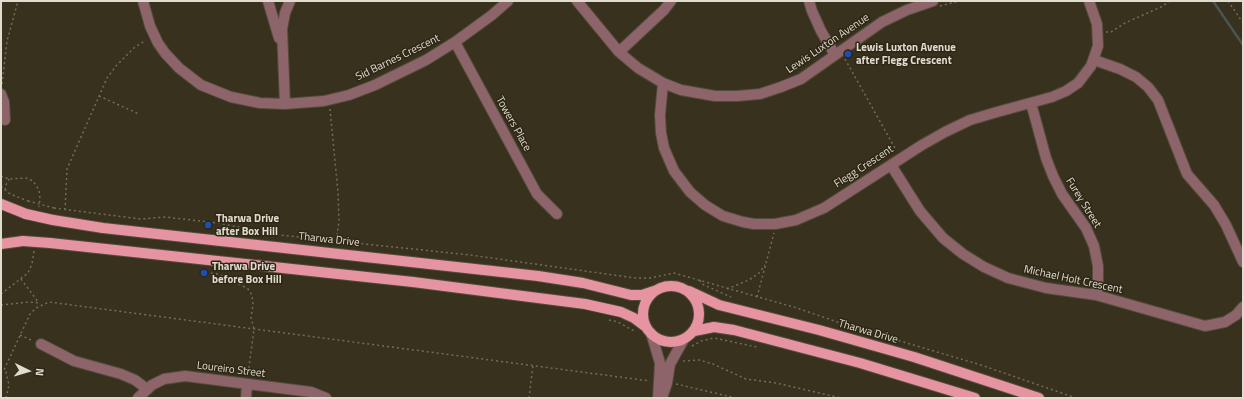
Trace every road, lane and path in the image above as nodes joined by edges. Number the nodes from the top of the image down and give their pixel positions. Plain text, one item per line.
1 (18, 1) edge
2 (143, 1) edge
3 (268, 1) edge
4 (290, 1) edge
5 (508, 1) edge
6 (577, 1) edge
7 (671, 1) edge
8 (809, 1) edge
9 (957, 1) edge
10 (960, 1) edge
11 (1089, 1) edge
12 (1170, 1) edge
13 (1228, 1) edge
14 (935, 4) edge
15 (1243, 23) edge
16 (1098, 33) junction
17 (155, 36) junction
18 (454, 42) junction
19 (619, 52) junction
20 (839, 56) junction
21 (1094, 60) junction
22 (283, 65) junction
23 (663, 83) junction
24 (1, 90) edge
25 (1, 94) edge
26 (99, 96) junction
27 (329, 100) junction
28 (1031, 103) junction
29 (285, 104) junction
30 (139, 114) dead end
31 (5, 120) dead end
32 (901, 158) junction
33 (891, 165) junction
34 (1, 176) edge
35 (1, 186) edge
36 (5, 191) junction
37 (1, 204) edge
38 (54, 208) dead end
39 (65, 210) dead end
40 (557, 214) dead end
41 (775, 224) junction
42 (336, 240) dead end
43 (1, 244) edge
44 (1243, 262) edge
45 (766, 263) junction
46 (201, 272) dead end
47 (21, 279) dead end
48 (727, 289) dead end
49 (654, 291) junction
50 (689, 291) junction
51 (1096, 295) junction
52 (757, 296) dead end
53 (1, 304) edge
54 (40, 304) junction
55 (1243, 307) edge
56 (603, 318) dead end
57 (254, 329) junction
58 (645, 331) junction
59 (694, 331) junction
60 (20, 335) junction
61 (684, 339) junction
62 (41, 344) joint
63 (692, 346) dead end
64 (760, 347) dead end
65 (677, 363) dead end
66 (533, 365) junction
67 (1, 369) edge
68 (4, 370) junction
69 (663, 382) junction
70 (247, 384) junction
71 (147, 389) junction
72 (723, 395) junction
73 (6, 398) edge
74 (138, 398) edge
75 (246, 398) edge
76 (326, 398) edge
77 (529, 398) edge
78 (658, 398) edge
79 (662, 398) edge
80 (723, 398) edge
81 (736, 398) edge
82 (842, 398) edge
83 (976, 398) edge
84 (1039, 398) edge

1 - 24 path
2 - 17 street, Sid Barnes Crescent
3 - 22 street
4 - 22 street
5 - 18 street, Sid Barnes Crescent
6 - 19 street, Lewis Luxton Avenue
7 - 19 street
8 - 20 street
9 - 10 path
9 - 14 path
11 - 16 street, Flegg Crescent
12 - 16 path
13 - 15 path
14 - 20 street, Lewis Luxton Avenue
16 - 21 street, Flegg Crescent
17 - 26 path
17 - 29 street, Sid Barnes Crescent
18 - 27 street, Sid Barnes Crescent
18 - 40 street, Towers Place
19 - 23 street, Lewis Luxton Avenue
20 - 23 street, Lewis Luxton Avenue
20 - 32 path
21 - 28 street, Flegg Crescent
21 - 44 street
22 - 29 street
23 - 41 street, Flegg Crescent
25 - 31 street
26 - 30 path
26 - 39 path
27 - 29 street, Sid Barnes Crescent
27 - 42 path
28 - 32 street, Flegg Crescent
28 - 51 street, Furey Street
32 - 33 street, Flegg Crescent
33 - 41 street, Flegg Crescent
33 - 51 street, Michael Holt Crescent
34 - 36 path
35 - 36 path
36 - 38 path, bridge
37 - 49 main road, Tharwa Drive, bridge
41 - 45 path
43 - 58 main road, bridge
45 - 48 path
45 - 52 path
46 - 57 path
47 - 54 path
49 - 50 main road
49 - 58 main road
50 - 59 main road
50 - 84 main road, Tharwa Drive
51 - 55 street, Michael Holt Crescent
53 - 54 path
54 - 57 path
54 - 60 path
56 - 58 path
57 - 66 path
57 - 70 path
58 - 61 main road
58 - 69 street
59 - 61 main road
59 - 83 main road
60 - 62 path
60 - 68 path
61 - 69 street
62 - 71 street
63 - 64 path
65 - 82 path
66 - 69 path
66 - 77 path
67 - 68 path
68 - 73 path
69 - 72 path
69 - 78 street
69 - 79 street
70 - 71 street, Loureiro Street
70 - 75 street
70 - 76 street, Loureiro Street
71 - 74 street, Loureiro Street
72 - 80 path
72 - 81 path

